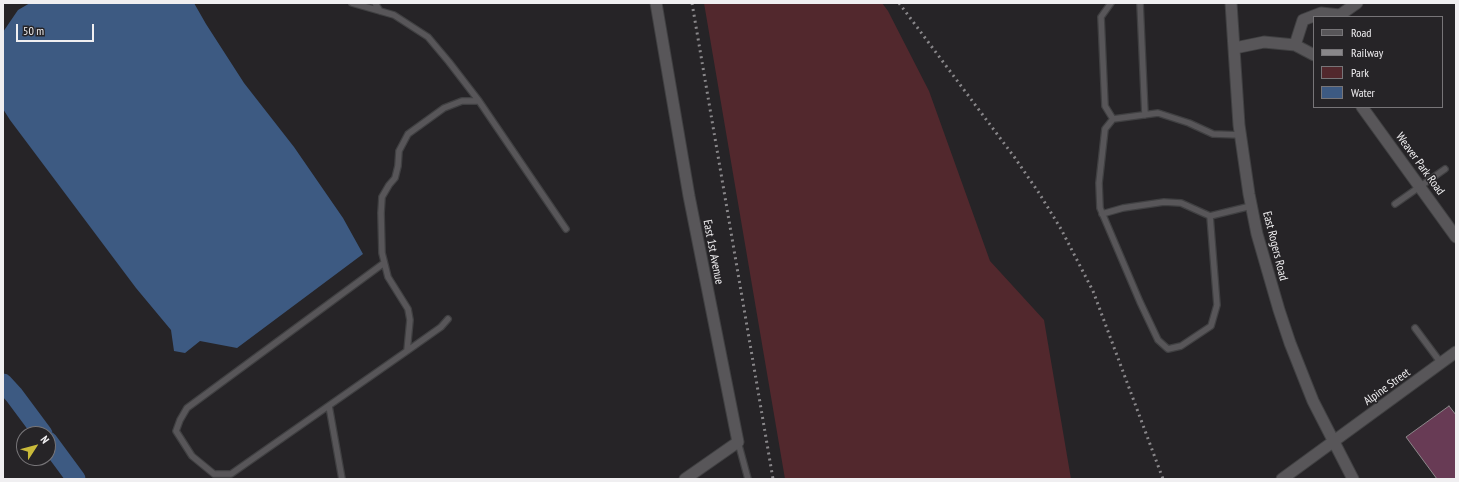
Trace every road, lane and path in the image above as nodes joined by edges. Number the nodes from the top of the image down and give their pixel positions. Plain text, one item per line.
1 (352, 3) edge
2 (375, 3) edge
3 (656, 3) edge
4 (1112, 3) edge
5 (1140, 3) edge
6 (1231, 3) edge
7 (1358, 3) edge
8 (380, 11) junction
9 (1313, 16) edge
10 (1313, 16) edge
11 (1295, 45) junction
12 (1234, 48) junction
13 (1313, 54) edge
14 (479, 101) junction
15 (1363, 108) edge
16 (1145, 115) junction
17 (1113, 119) junction
18 (1241, 135) junction
19 (1445, 168) dead end
20 (1420, 187) junction
21 (1395, 204) dead end
22 (1251, 206) junction
23 (1102, 214) junction
24 (1210, 216) junction
25 (566, 229) dead end
26 (1456, 237) edge
27 (384, 262) junction
28 (448, 319) dead end
29 (1416, 328) dead end
30 (407, 351) junction
31 (1456, 352) edge
32 (1441, 363) junction
33 (329, 406) junction
34 (738, 442) junction
35 (1333, 442) junction
36 (342, 479) edge
37 (685, 479) edge
38 (748, 479) edge
39 (1282, 479) edge
40 (1353, 479) edge

1 - 8 lane
2 - 8 lane
3 - 34 street, East 1st Avenue
4 - 17 lane
5 - 16 lane
6 - 12 street, East Rogers Road
7 - 10 street
8 - 14 lane
9 - 11 street
11 - 12 street
11 - 13 street
12 - 18 street, East Rogers Road
14 - 25 lane
14 - 27 lane
15 - 20 street, Weaver Park Road
16 - 17 lane
16 - 18 lane
17 - 23 lane
18 - 22 street, East Rogers Road
19 - 20 lane
20 - 21 lane
20 - 26 street, Weaver Park Road
22 - 24 lane
22 - 35 street, East Rogers Road
23 - 24 lane
23 - 24 lane
27 - 30 lane
27 - 33 lane
28 - 30 lane
29 - 32 lane
30 - 33 lane
31 - 32 street, Alpine Street
32 - 35 street, Alpine Street
33 - 36 lane
34 - 37 street
34 - 38 lane
35 - 39 street, Alpine Street
35 - 40 street, East Rogers Road

